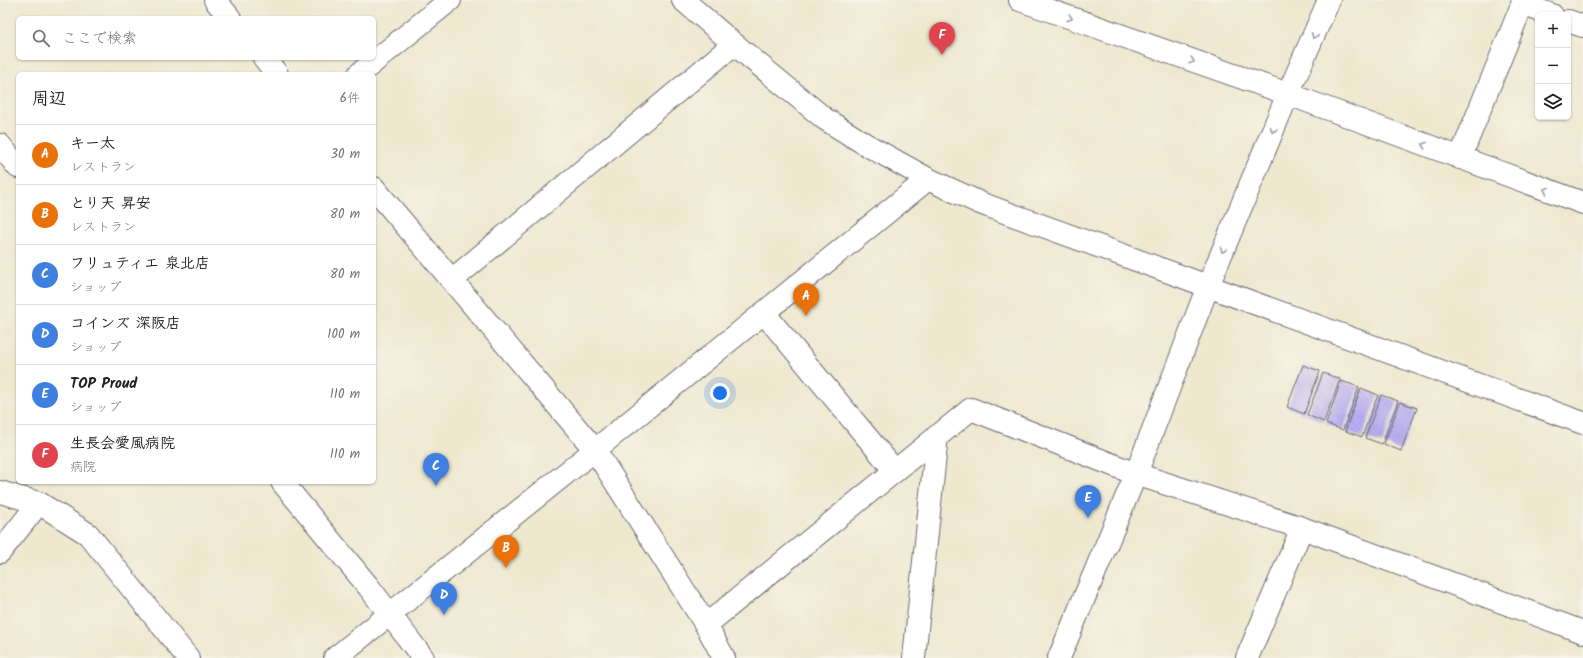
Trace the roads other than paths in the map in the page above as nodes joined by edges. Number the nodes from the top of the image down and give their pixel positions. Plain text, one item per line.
1 (215, 0) edge
2 (450, 0) edge
3 (683, 0) edge
4 (1020, 0) edge
5 (1329, 0) edge
6 (1523, 2) edge
7 (427, 7) edge
8 (1545, 12) edge
9 (228, 16) edge
10 (1571, 22) edge
11 (1583, 26) edge
12 (734, 44) junction
13 (376, 57) edge
14 (266, 60) edge
15 (373, 60) edge
16 (275, 72) edge
17 (361, 72) edge
18 (1288, 94) junction
19 (0, 145) edge
20 (1460, 158) junction
21 (16, 165) edge
22 (928, 179) junction
23 (376, 190) edge
24 (1583, 203) edge
25 (452, 280) junction
26 (1208, 286) junction
27 (764, 313) junction
28 (1583, 423) edge
29 (937, 436) junction
30 (595, 450) junction
31 (895, 471) junction
32 (1136, 474) junction
33 (284, 484) edge
34 (0, 492) edge
35 (39, 503) junction
36 (1302, 528) junction
37 (0, 552) edge
38 (390, 614) junction
39 (706, 625) junction
40 (1583, 632) edge
41 (188, 658) edge
42 (335, 658) edge
43 (423, 658) edge
44 (724, 658) edge
45 (914, 658) edge
46 (1059, 658) edge
47 (1247, 658) edge

1 - 9 street
2 - 7 street
3 - 12 street
4 -> 18 street
5 -> 18 street
6 - 8 street
6 - 20 street
7 - 13 street
10 - 11 street
12 - 22 street
12 - 25 street
14 - 16 street
15 - 17 street
20 -> 18 street
18 -> 26 street
19 - 21 street
24 -> 20 street
22 - 26 street
22 - 27 street
23 - 25 street
25 - 30 street
26 - 28 street
26 - 32 street
27 - 30 street
27 - 31 street
29 - 31 street
29 - 32 street
29 - 45 street
30 - 38 street
30 - 39 street
31 - 39 street
32 - 36 street
32 - 46 street
33 - 38 street
34 - 35 street
35 - 37 street
35 - 41 street
36 - 40 street
36 - 47 street
38 - 42 street
38 - 43 street
39 - 44 street

